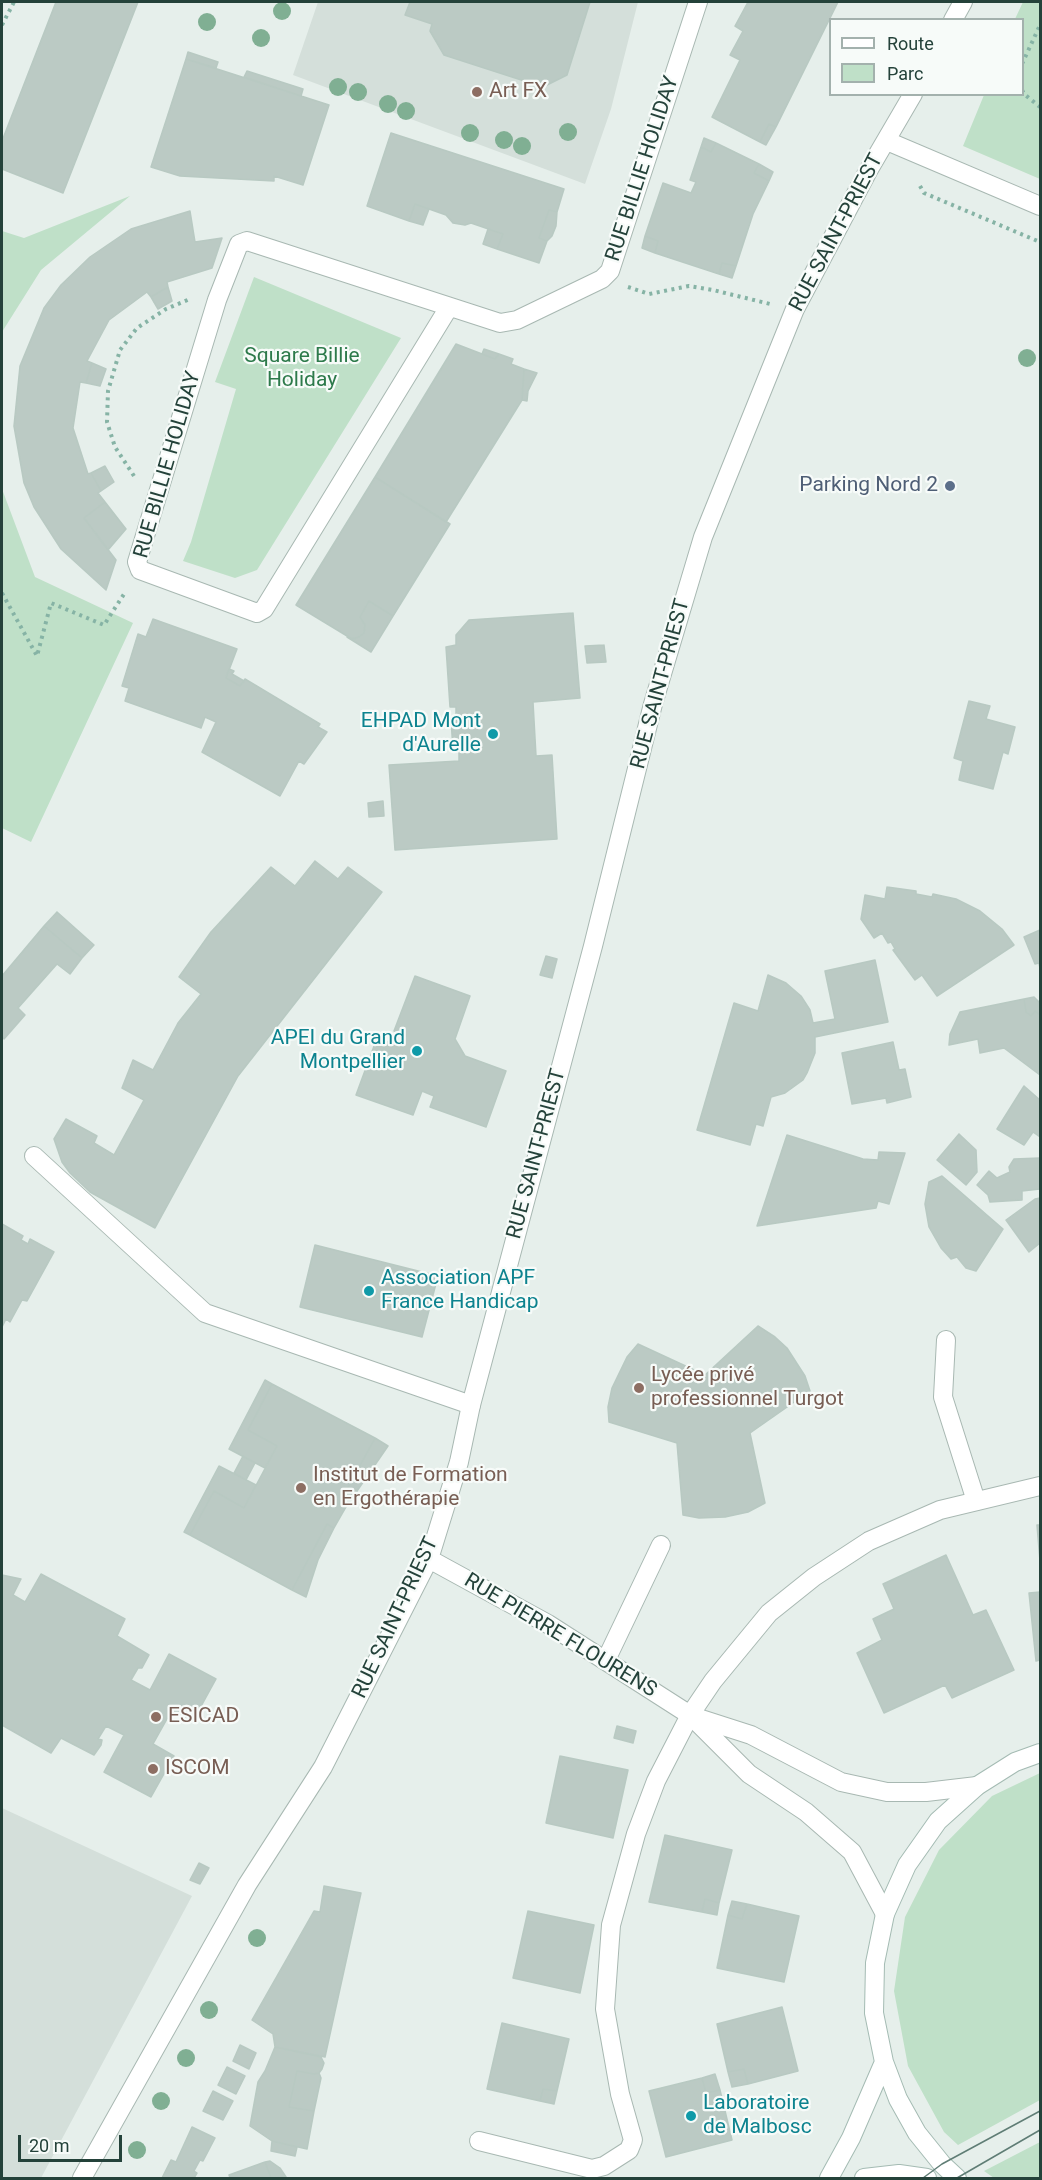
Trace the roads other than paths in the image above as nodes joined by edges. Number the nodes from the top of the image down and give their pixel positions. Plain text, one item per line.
1 (698, 2) edge
2 (963, 2) edge
3 (954, 18) edge
4 (912, 96) edge
5 (887, 141) junction
6 (1041, 206) edge
7 (449, 307) junction
8 (34, 1156) dead end
9 (946, 1340) dead end
10 (471, 1405) junction
11 (1041, 1486) edge
12 (976, 1501) junction
13 (661, 1545) dead end
14 (429, 1559) junction
15 (606, 1660) junction
16 (690, 1715) junction
17 (1041, 1753) edge
18 (977, 1786) junction
19 (885, 1914) junction
20 (884, 2062) junction
21 (479, 2141) dead end
22 (82, 2178) edge
23 (829, 2178) edge
24 (864, 2178) edge
25 (927, 2178) edge
26 (957, 2178) edge

1 - 7 street, RUE BILLIE HOLIDAY
2 - 3 street
4 - 5 street, RUE SAINT-PRIEST
5 - 6 street
5 - 10 street, RUE SAINT-PRIEST
7 - 7 street, RUE BILLIE HOLIDAY
8 - 10 street
9 - 12 street
10 - 14 street, RUE SAINT-PRIEST
11 - 12 street
12 - 16 street
13 - 15 street
14 - 15 street, RUE PIERRE FLOURENS
14 - 22 street, RUE SAINT-PRIEST
15 - 16 street, RUE PIERRE FLOURENS
16 - 18 street, RUE PIERRE FLOURENS
16 - 19 street, RUE PIERRE FLOURENS
16 - 21 street
17 - 18 street
18 - 19 street
19 - 20 street
20 - 23 street
20 - 26 street
24 - 25 street

